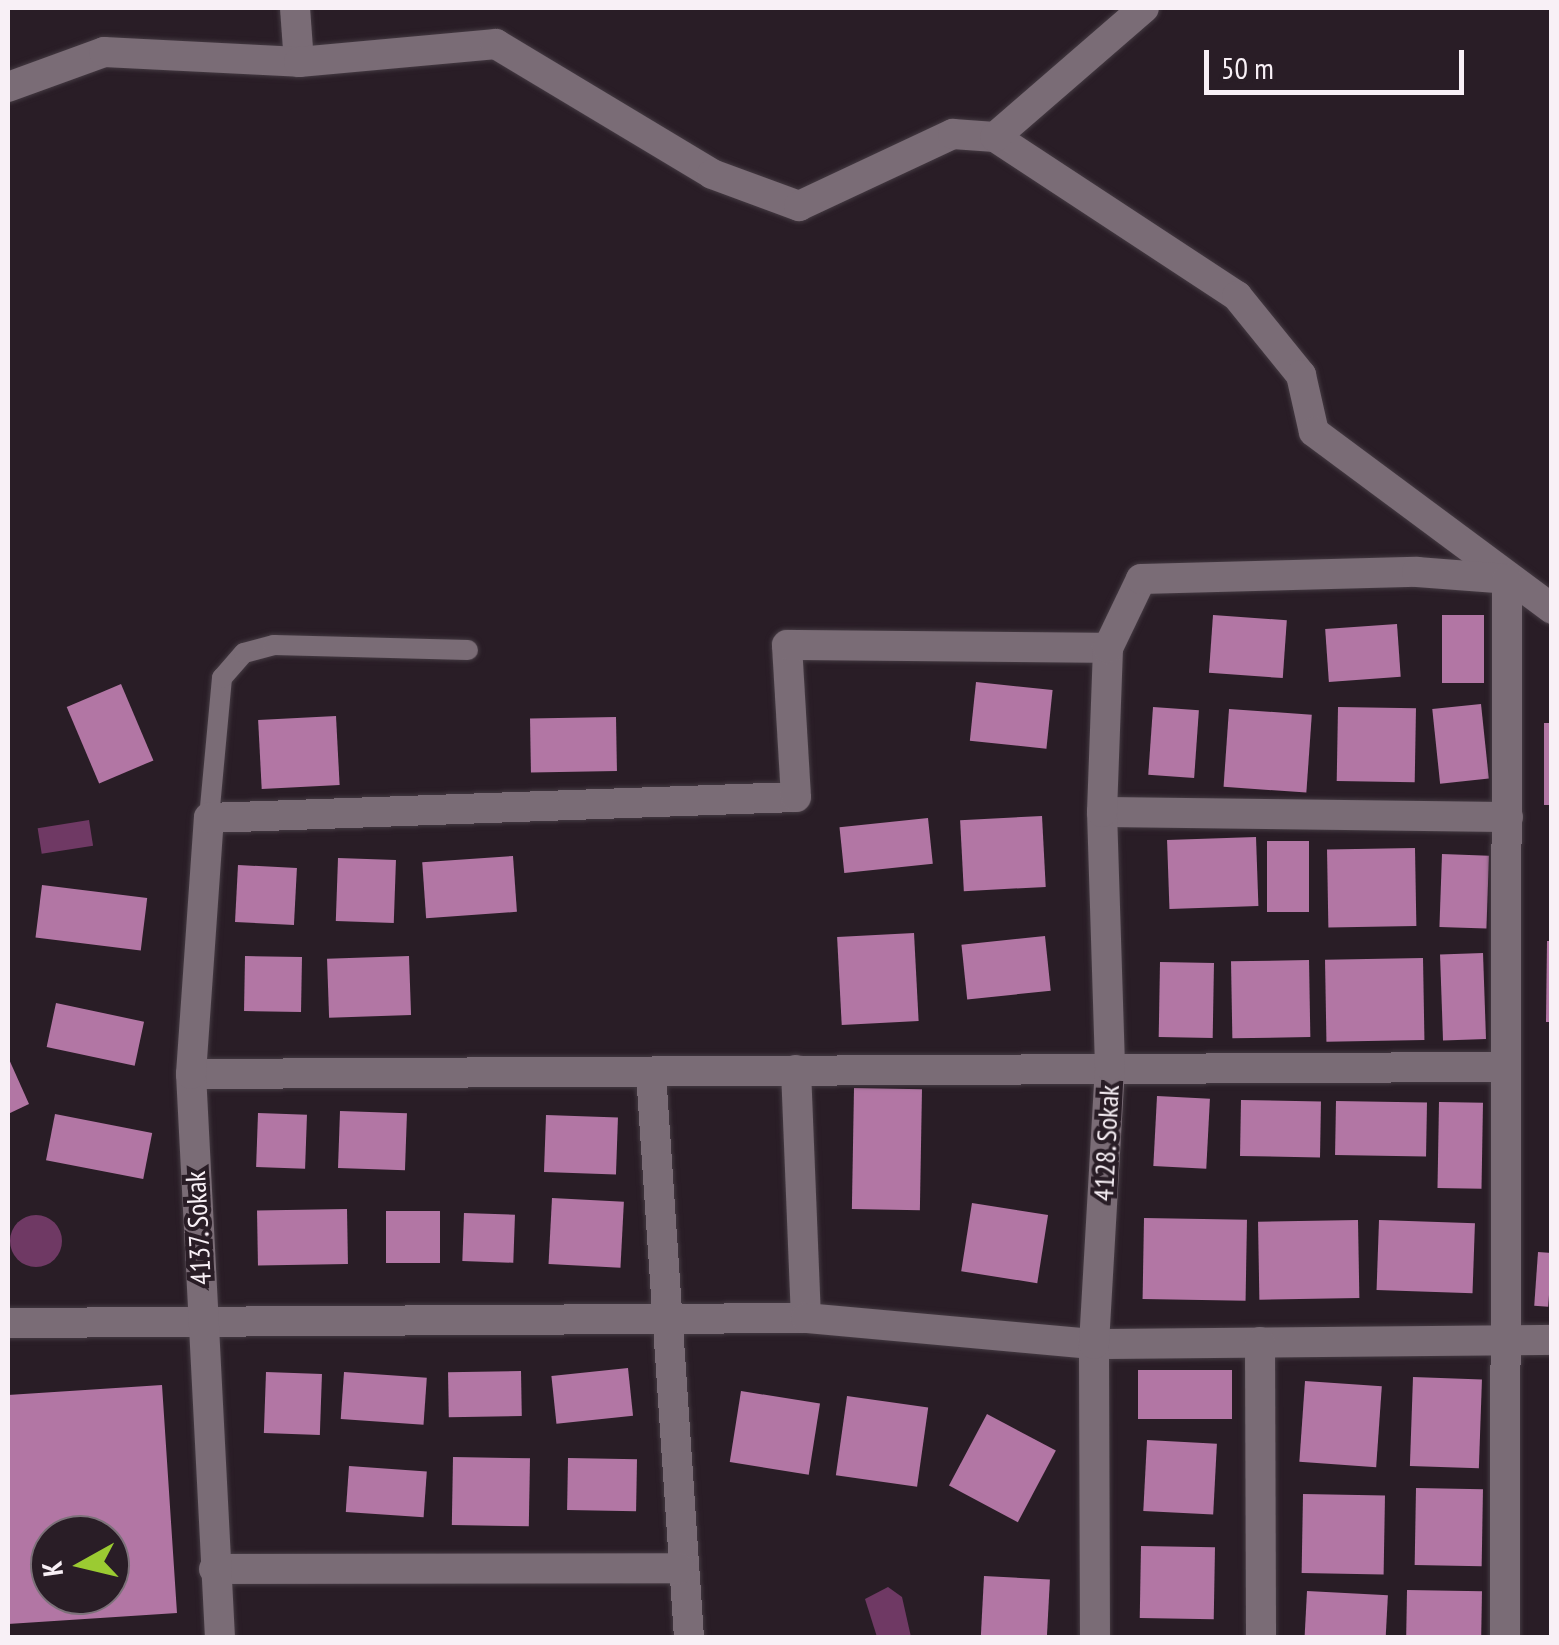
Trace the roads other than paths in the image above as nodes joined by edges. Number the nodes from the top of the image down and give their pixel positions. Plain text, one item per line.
1 (296, 8) edge
2 (1144, 8) edge
3 (299, 62) junction
4 (8, 86) edge
5 (995, 137) junction
6 (1507, 579) junction
7 (1549, 598) edge
8 (1108, 648) junction
9 (468, 650) dead end
10 (1102, 812) junction
11 (1508, 817) junction
12 (209, 818) junction
13 (1110, 1066) junction
14 (1504, 1067) junction
15 (796, 1070) junction
16 (651, 1072) junction
17 (191, 1074) junction
18 (806, 1318) junction
19 (665, 1320) junction
20 (8, 1323) edge
21 (202, 1326) junction
22 (1505, 1340) junction
23 (1552, 1340) edge
24 (1260, 1342) junction
25 (1094, 1344) junction
26 (680, 1568) junction
27 (214, 1570) junction
28 (220, 1638) edge
29 (688, 1638) edge
30 (1095, 1638) edge
31 (1261, 1638) edge
32 (1505, 1638) edge

1 - 3 street
2 - 5 street
3 - 4 street
3 - 5 street
5 - 6 street
6 - 7 street
6 - 8 street
6 - 11 street
8 - 10 street, 4128. Sokak
8 - 12 street
9 - 12 lane
10 - 11 street
10 - 13 street, 4128. Sokak
11 - 14 street
12 - 17 street, 4137. Sokak
13 - 14 street
13 - 15 street
13 - 25 street, 4128. Sokak
14 - 22 street
15 - 16 street
15 - 18 street
16 - 17 street
16 - 19 street
17 - 21 street, 4137. Sokak
18 - 19 street
18 - 25 street
19 - 21 street
19 - 26 street
20 - 21 street
21 - 27 street, 4137. Sokak
22 - 23 street
22 - 24 street
22 - 32 street
24 - 25 street
24 - 31 street
25 - 30 street, 4128. Sokak
26 - 27 street
26 - 29 street
27 - 28 street, 4137. Sokak

